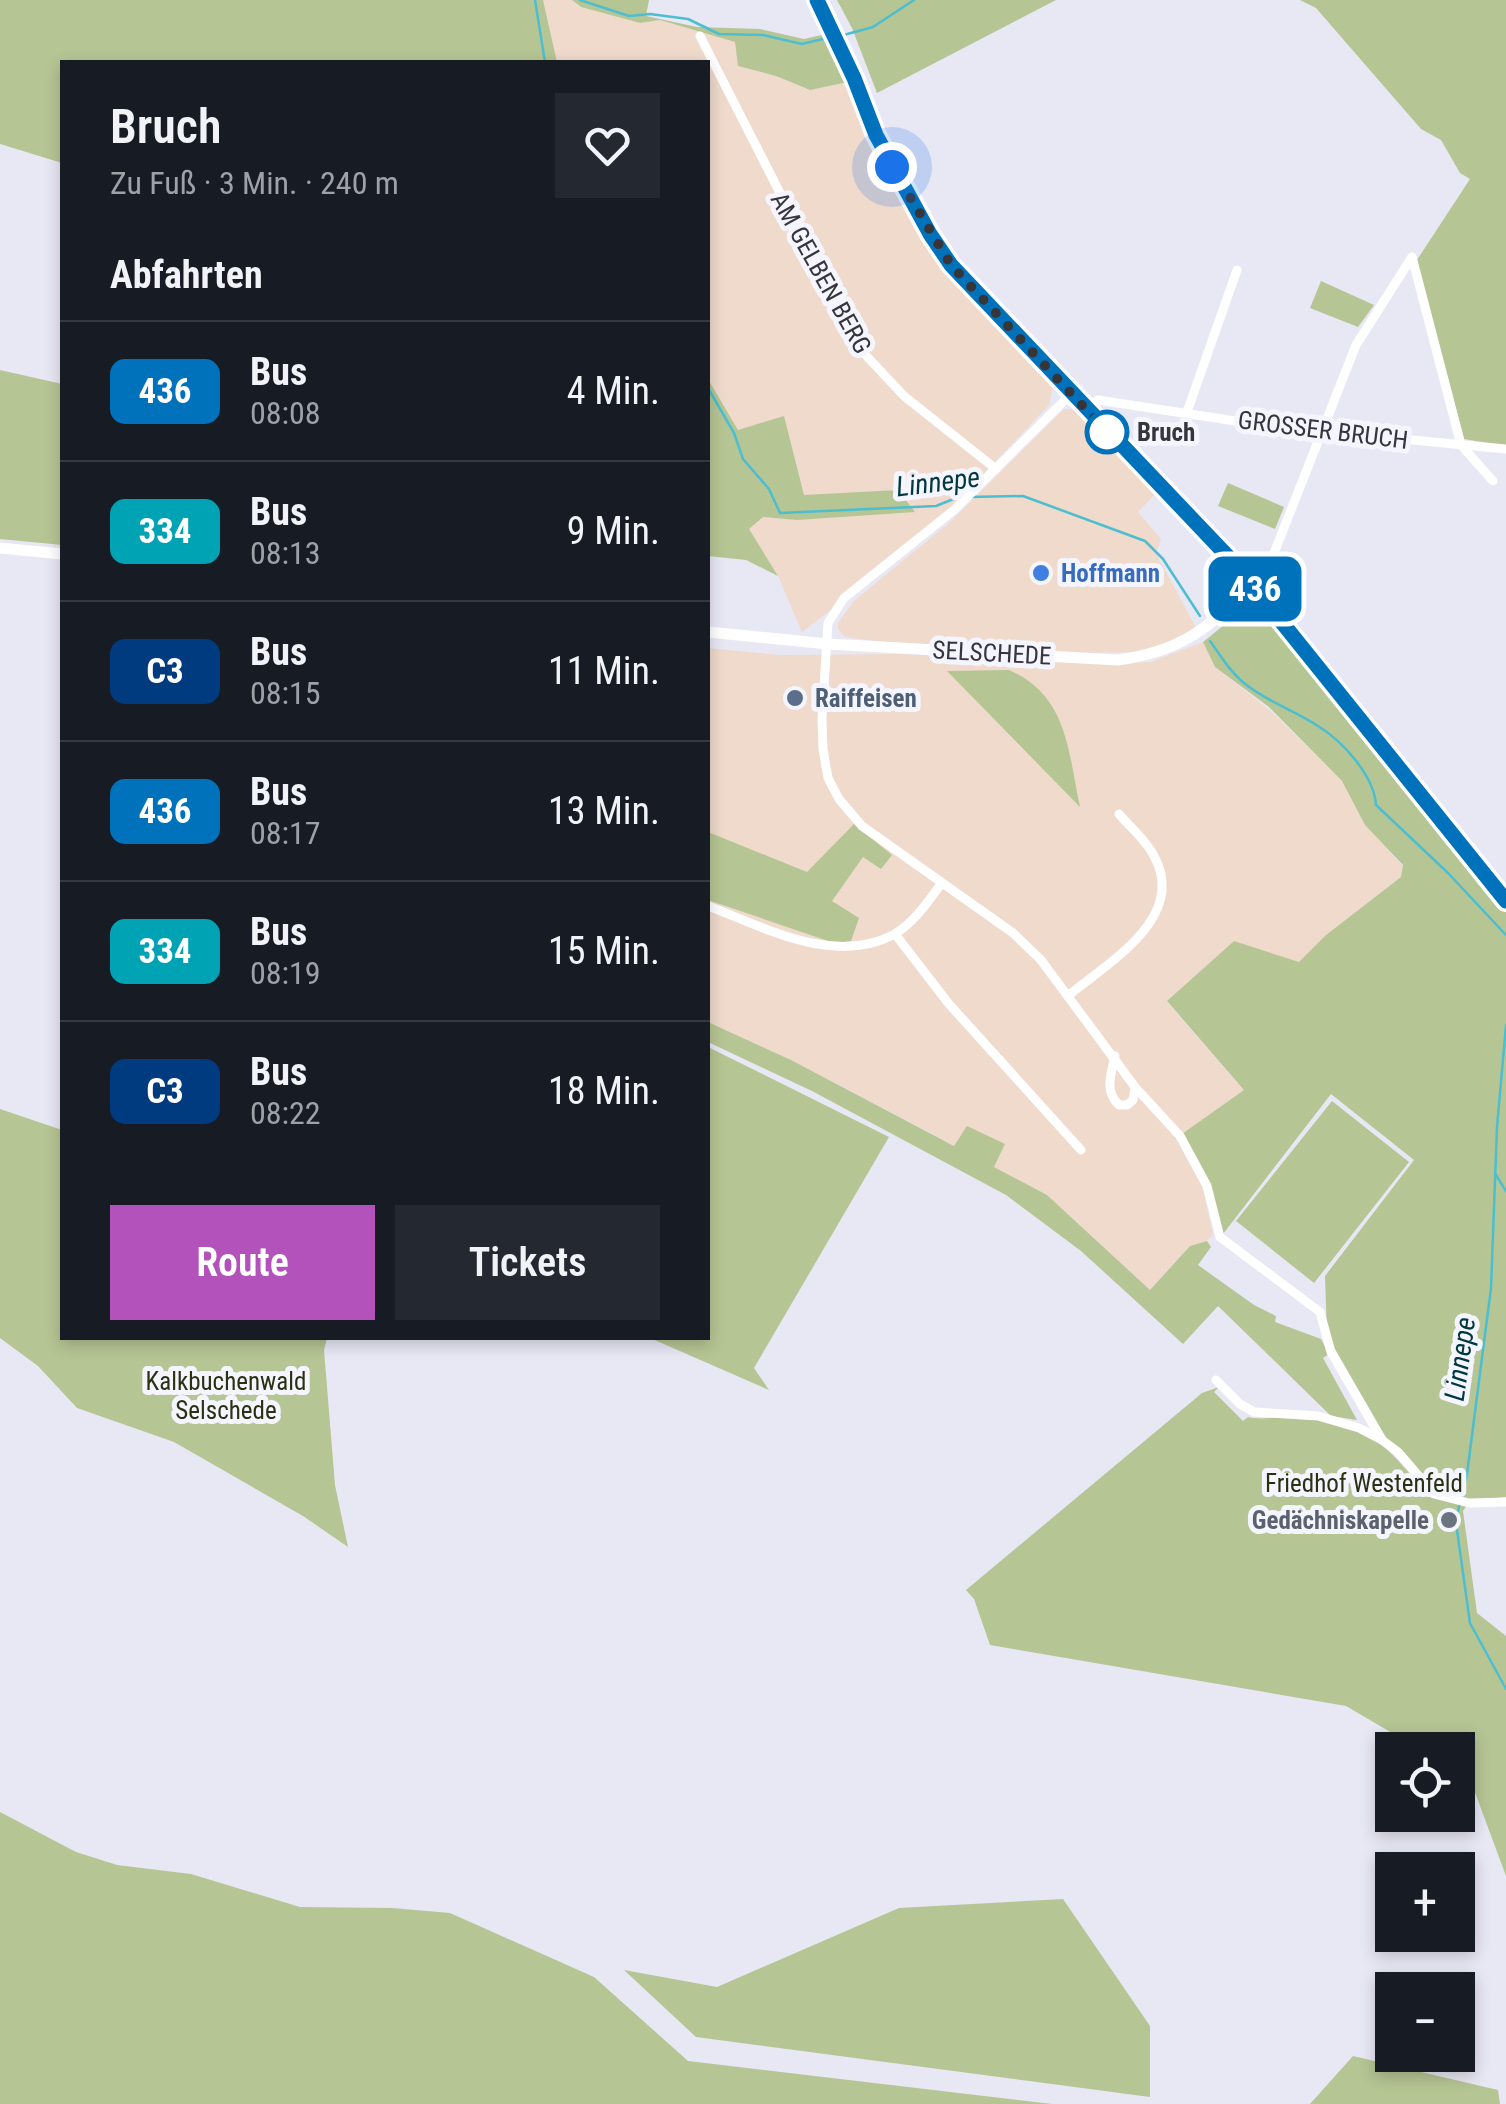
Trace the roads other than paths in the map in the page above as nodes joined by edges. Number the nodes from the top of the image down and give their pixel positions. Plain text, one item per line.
1 (817, 0) edge
2 (700, 36) dead end
3 (1236, 270) dead end
4 (1071, 394) junction
5 (1084, 408) junction
6 (1186, 412) junction
7 (1320, 432) junction
8 (1461, 445) junction
9 (1506, 449) edge
10 (996, 469) junction
11 (1493, 481) dead end
12 (0, 548) edge
13 (60, 554) edge
14 (1253, 586) junction
15 (710, 632) edge
16 (828, 644) junction
17 (1119, 814) dead end
18 (942, 884) junction
19 (1506, 900) edge
20 (710, 907) edge
21 (895, 934) junction
22 (1069, 994) junction
23 (1115, 1056) junction
24 (1135, 1087) junction
25 (1081, 1150) dead end
26 (1216, 1380) dead end
27 (1382, 1440) junction
28 (1506, 1502) edge

1 - 4 main road
2 - 10 street, AM GELBEN BERG
3 - 6 street
4 - 5 main road
4 - 10 street
5 - 6 street, GROSSER BRUCH
5 - 14 main road
6 - 7 street, GROSSER BRUCH
7 - 8 street, GROSSER BRUCH
7 - 8 street
7 - 14 street
8 - 9 street, GROSSER BRUCH
8 - 11 street
10 - 16 street
12 - 13 street
14 - 16 street, SELSCHEDE
14 - 19 main road
15 - 16 street, SELSCHEDE
16 - 18 street
17 - 22 street
18 - 21 street
18 - 22 street
20 - 21 street
21 - 25 street
22 - 23 street
23 - 24 street
23 - 24 street
24 - 27 street
26 - 27 street
27 - 28 street

